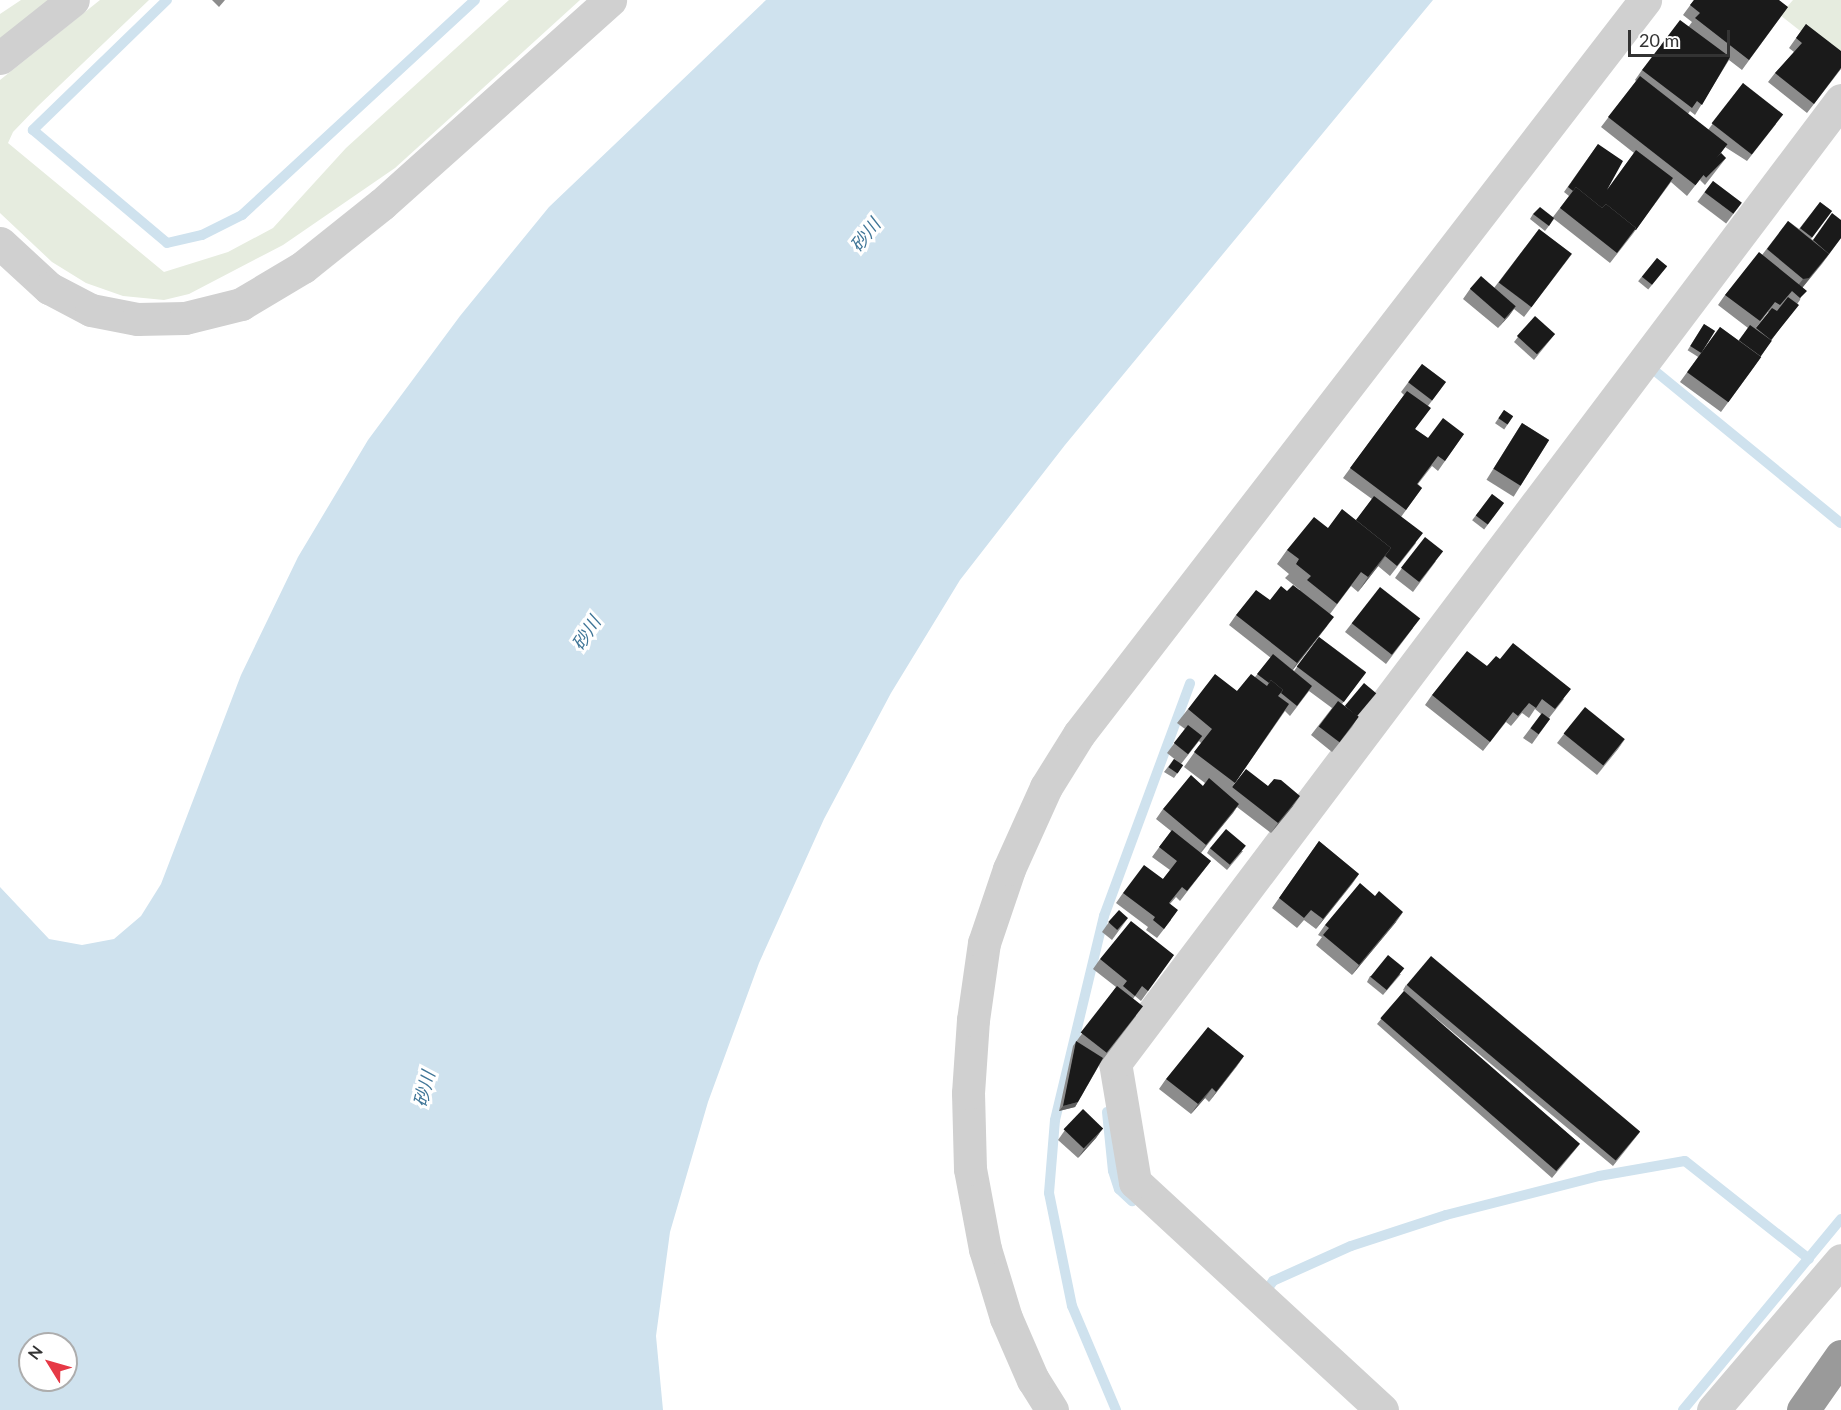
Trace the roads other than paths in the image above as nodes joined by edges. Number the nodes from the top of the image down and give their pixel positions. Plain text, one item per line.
1 (73, 0) edge
2 (610, 0) edge
3 (1645, 0) edge
4 (0, 58) edge
5 (1841, 100) edge
6 (0, 243) edge
7 (1841, 1260) edge
8 (1841, 1356) edge
9 (1841, 1379) edge
10 (1052, 1410) edge
11 (1382, 1410) edge
12 (1713, 1410) edge
13 (1803, 1410) edge
14 (1817, 1410) edge

1 - 4 street
2 - 6 street
3 - 10 street
5 - 11 street
7 - 12 street
8 - 13 highway
9 - 14 highway

